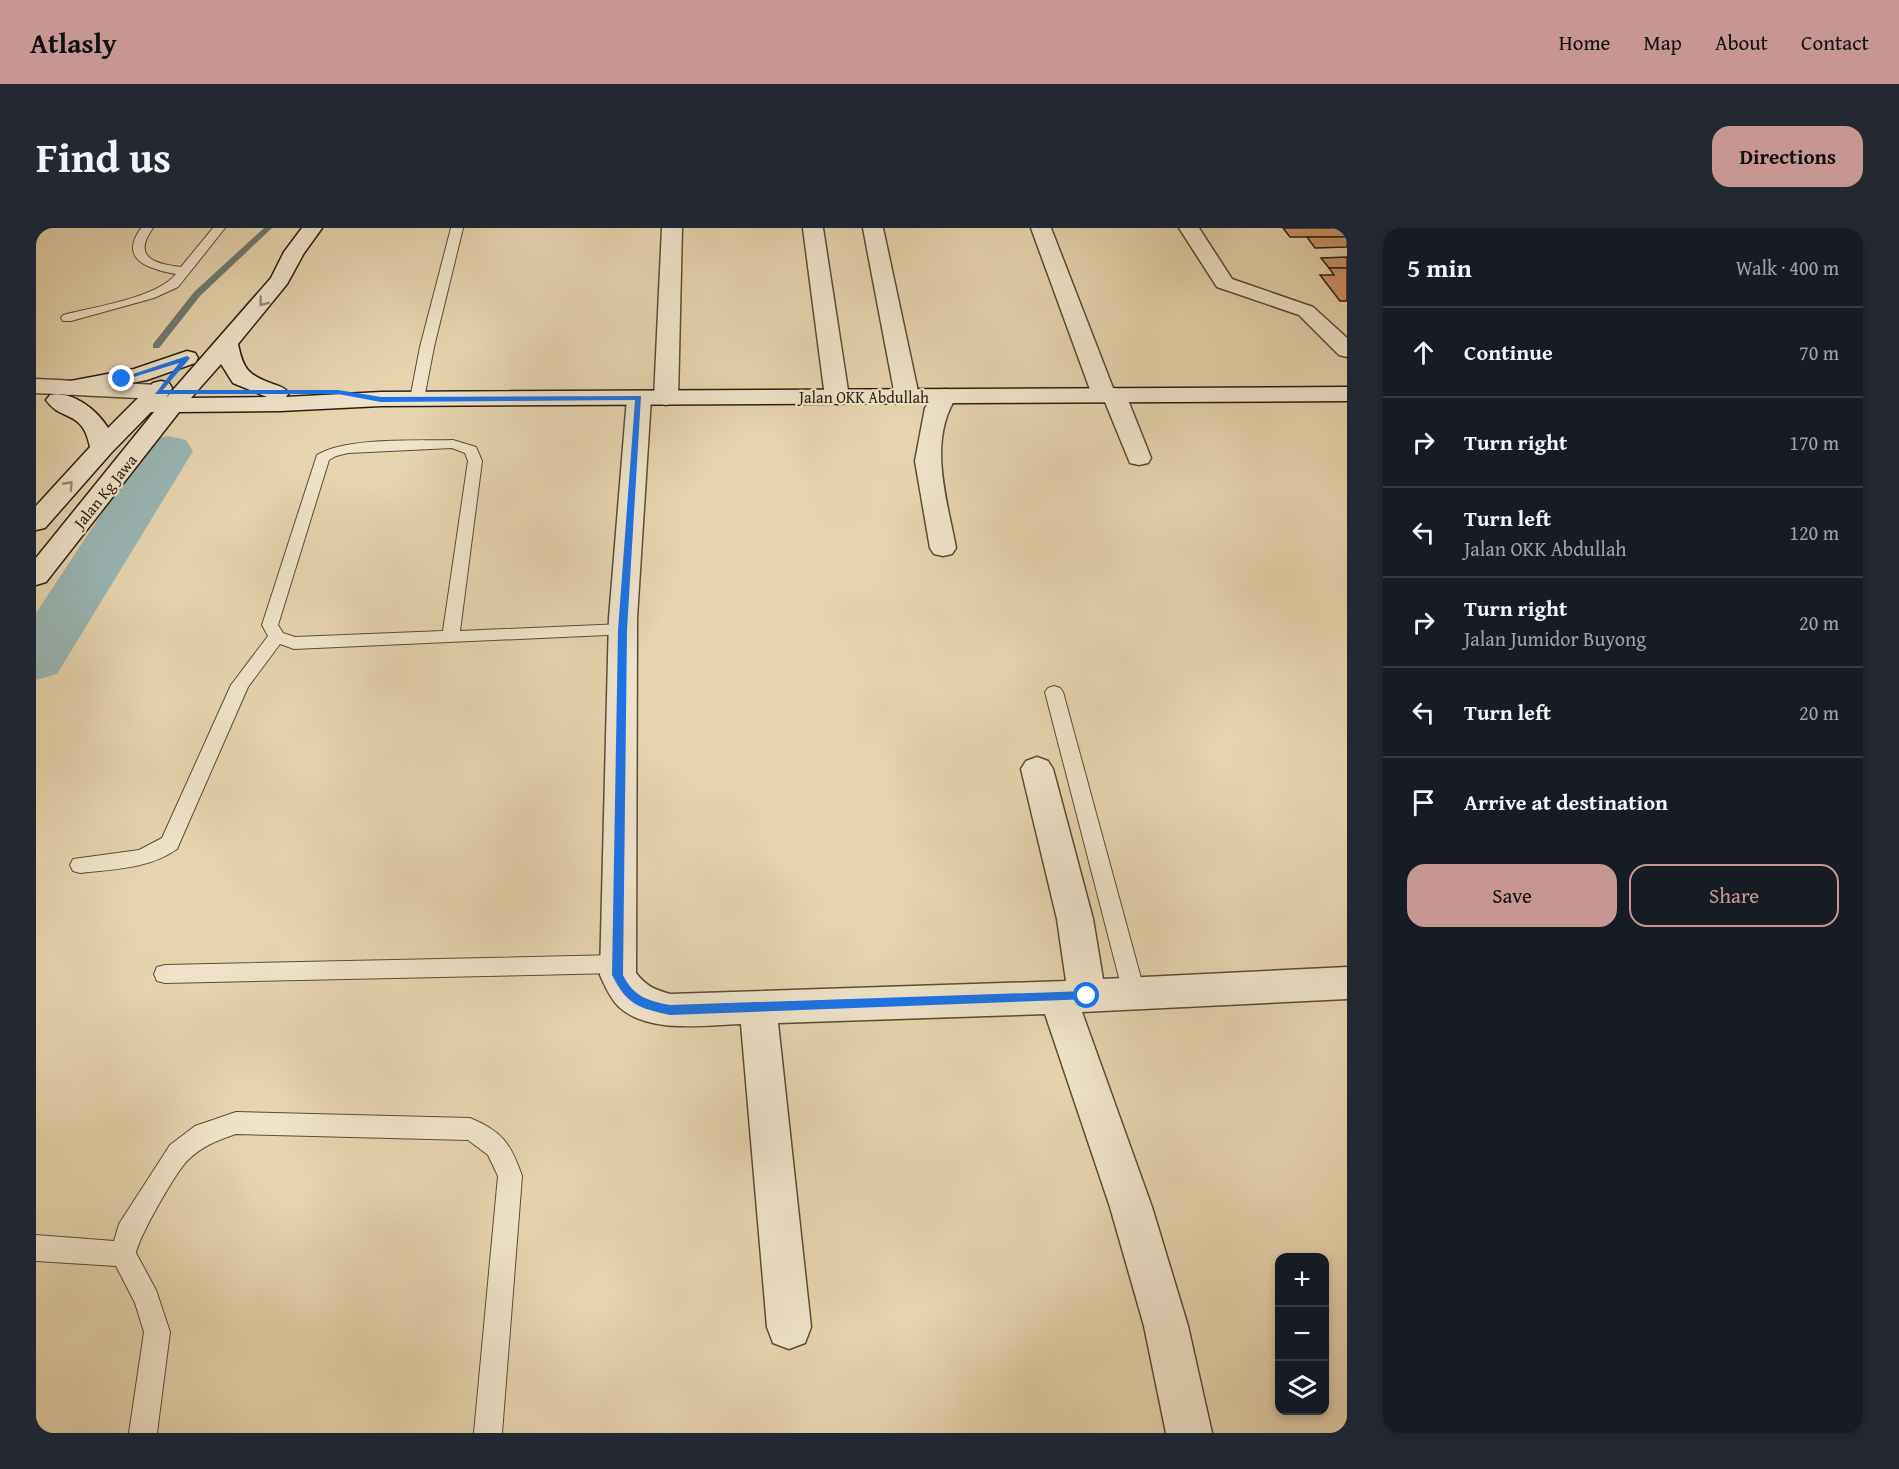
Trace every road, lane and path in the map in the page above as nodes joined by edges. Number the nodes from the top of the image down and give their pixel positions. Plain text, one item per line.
1 (147, 228) edge
2 (219, 228) edge
3 (312, 228) edge
4 (457, 228) edge
5 (672, 228) edge
6 (813, 228) edge
7 (873, 228) edge
8 (1041, 228) edge
9 (1189, 228) edge
10 (294, 252) junction
11 (185, 271) junction
12 (243, 294) dead end
13 (67, 318) dead end
14 (227, 343) junction
15 (1347, 350) edge
16 (36, 386) edge
17 (1347, 394) edge
18 (1109, 395) junction
19 (54, 396) edge
20 (907, 396) junction
21 (945, 396) junction
22 (837, 397) junction
23 (267, 398) junction
24 (652, 398) junction
25 (165, 399) junction
26 (417, 399) junction
27 (102, 448) junction
28 (139, 449) junction
29 (1139, 458) dead end
30 (36, 522) edge
31 (943, 548) dead end
32 (36, 576) edge
33 (623, 630) junction
34 (277, 637) junction
35 (451, 637) junction
36 (1054, 692) dead end
37 (1037, 769) dead end
38 (80, 865) dead end
39 (618, 964) junction
40 (165, 974) dead end
41 (1347, 982) edge
42 (1134, 993) junction
43 (1072, 996) junction
44 (758, 1007) junction
45 (37, 1250) edge
46 (123, 1254) junction
47 (789, 1327) dead end
48 (143, 1433) edge
49 (488, 1433) edge
50 (1189, 1433) edge

1 - 11 lane
2 - 11 lane
3 - 10 street
4 - 26 lane
5 - 24 street
6 - 22 street
7 - 20 street
8 - 18 street
9 - 15 street
10 - 12 street
10 -> 14 street
11 - 13 lane
14 - 23 street
14 - 25 street
16 - 19 street, Jalan OKK Abdullah
17 - 18 street, Jalan OKK Abdullah
18 - 21 street, Jalan OKK Abdullah
18 - 29 street
19 - 25 street, Jalan OKK Abdullah
19 - 25 street
19 - 27 street
20 - 21 street, Jalan OKK Abdullah
20 - 22 street, Jalan OKK Abdullah
21 - 31 street
22 - 24 street, Jalan OKK Abdullah
23 - 25 street, Jalan OKK Abdullah
23 - 26 street, Jalan OKK Abdullah
23 - 28 street
24 - 26 street, Jalan OKK Abdullah
24 - 33 street
25 - 27 street, Jalan Kg Jawa
25 - 28 street, Jalan Kg Jawa
30 -> 27 street, Jalan Kg Jawa
28 - 32 street, Jalan Kg Jawa
33 - 35 lane
33 - 39 street
34 - 35 lane
34 - 35 lane
34 - 38 lane
36 - 42 lane
37 - 43 street
39 - 40 lane
39 - 44 street
41 - 42 street
42 - 43 street
43 - 44 street
43 - 50 street
44 - 47 street
45 - 46 lane
46 - 48 lane
46 - 49 lane

